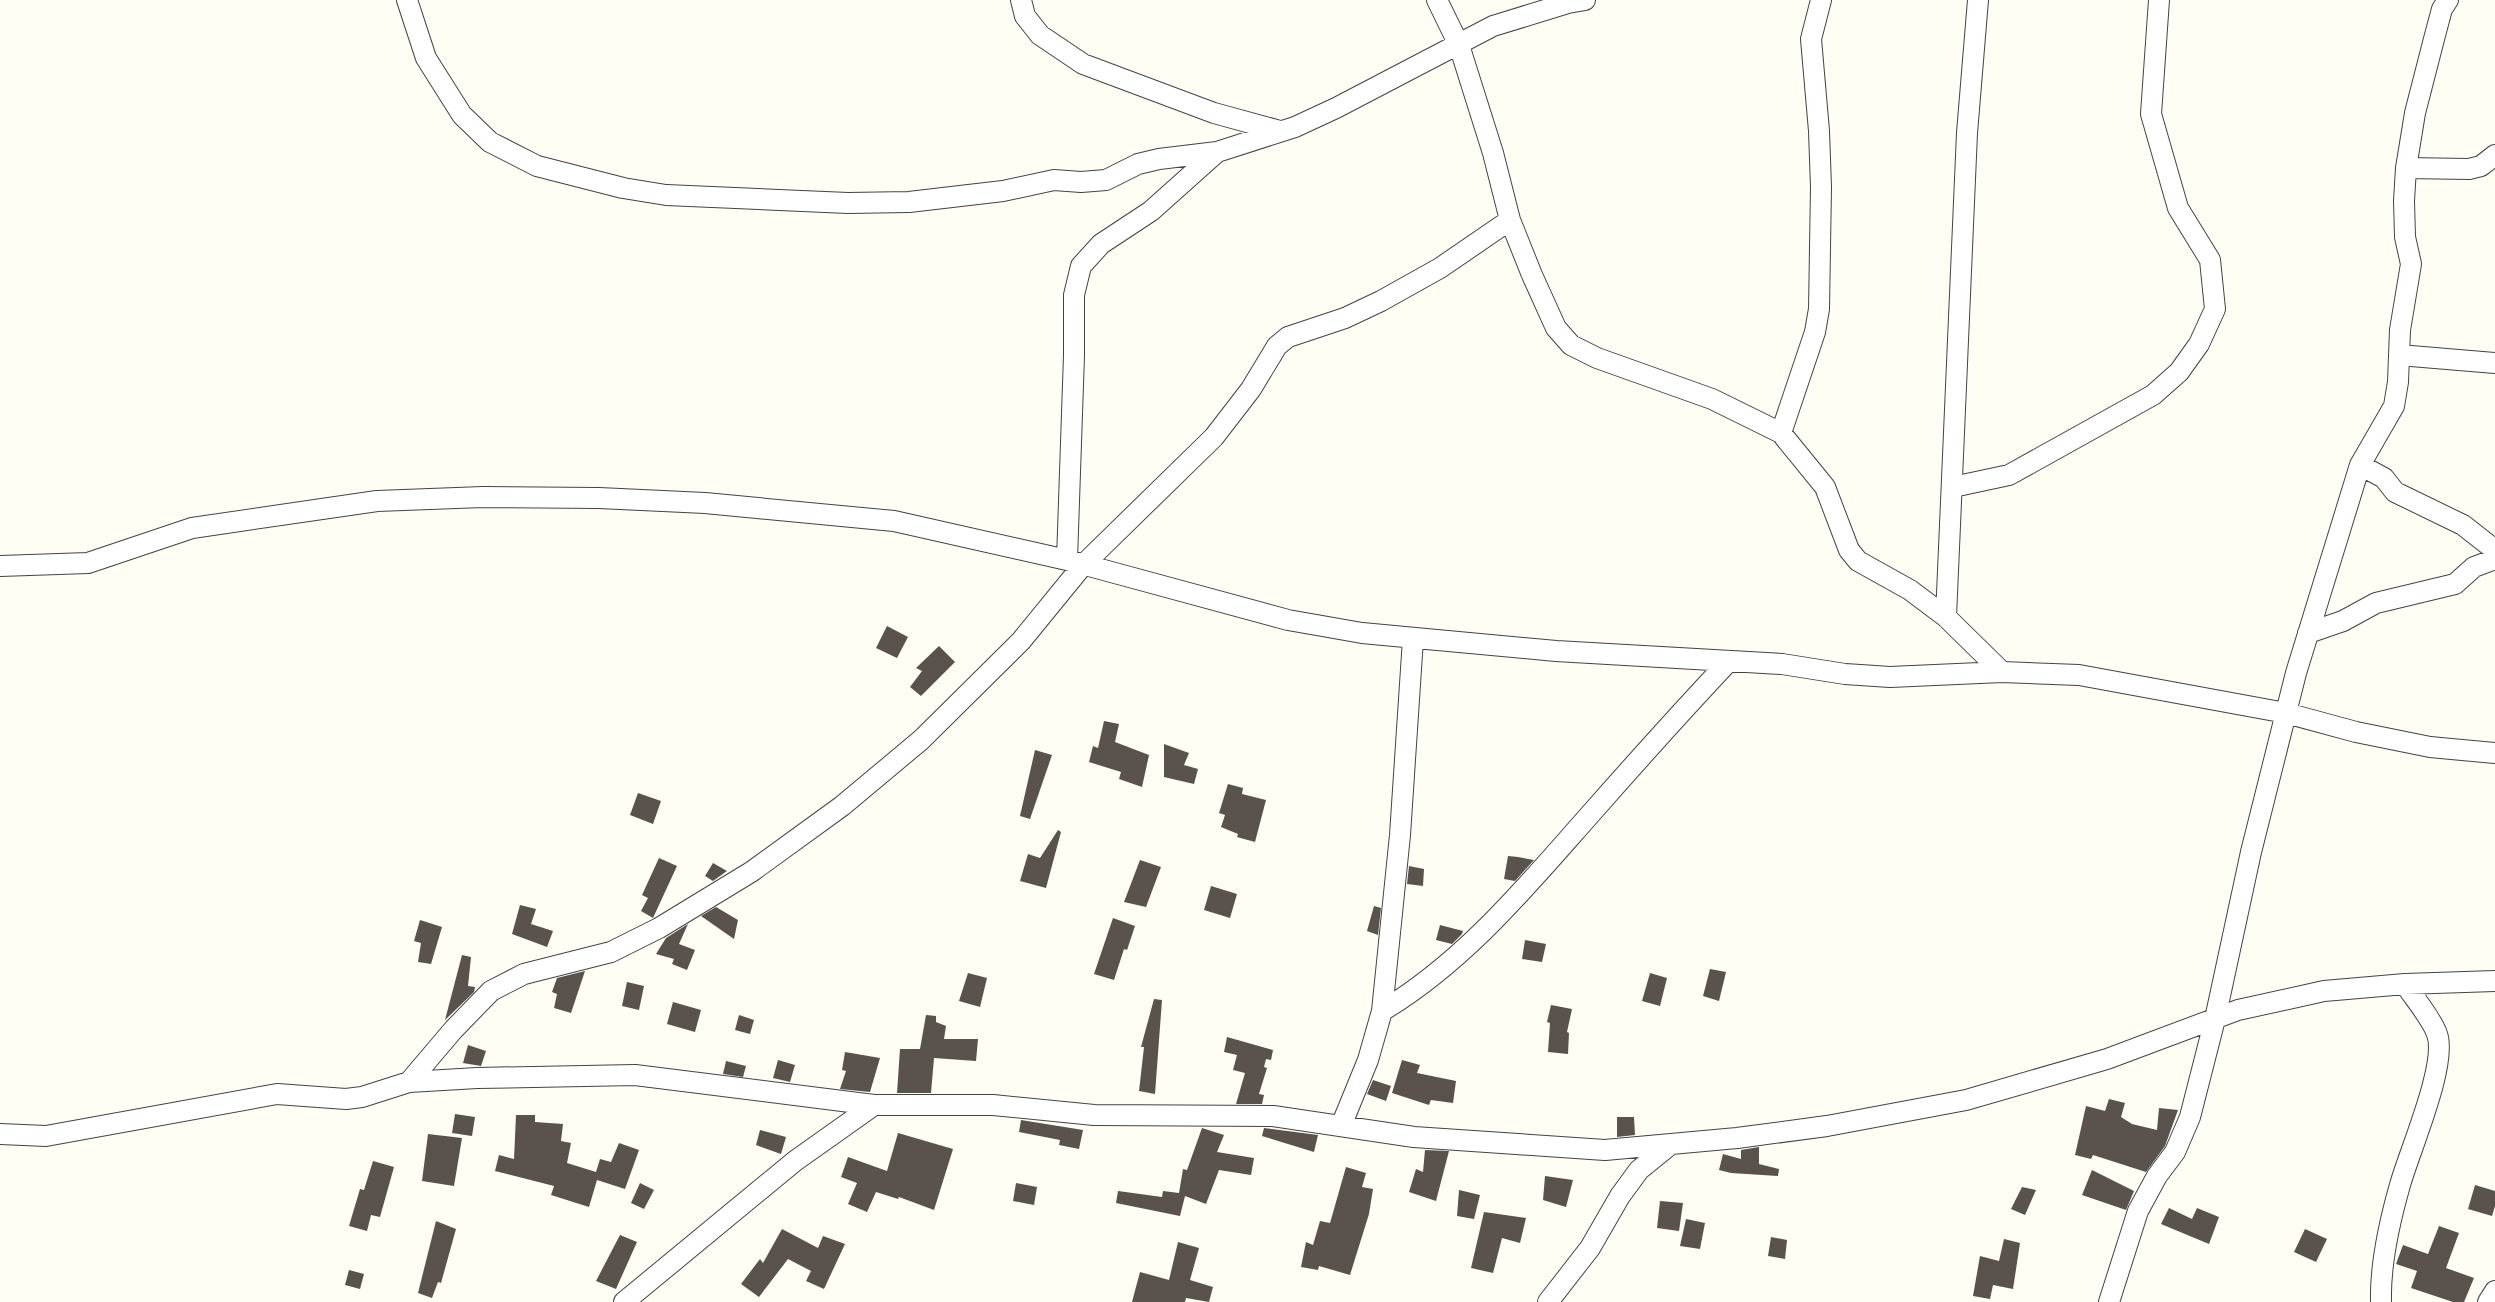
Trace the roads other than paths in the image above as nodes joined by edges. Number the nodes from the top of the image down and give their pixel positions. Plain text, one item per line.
1 (407, 0) edge
2 (1021, 0) edge
3 (1437, 0) edge
4 (1821, 0) edge
5 (1978, 0) edge
6 (2159, 0) edge
7 (2448, 0) edge
8 (1568, 1) edge
9 (1459, 45) junction
10 (1280, 131) junction
11 (1217, 152) junction
12 (2495, 155) edge
13 (2406, 168) junction
14 (1510, 220) junction
15 (2399, 355) junction
16 (2495, 363) edge
17 (1781, 433) junction
18 (2360, 465) junction
19 (1953, 487) junction
20 (2495, 550) edge
21 (2495, 559) edge
22 (1075, 562) junction
23 (0, 566) edge
24 (1946, 617) junction
25 (2308, 633) junction
26 (1413, 639) junction
27 (1729, 661) junction
28 (2002, 672) junction
29 (2286, 713) junction
30 (2495, 753) edge
31 (2495, 981) edge
32 (2405, 984) junction
33 (1382, 1011) junction
34 (2215, 1019) junction
35 (409, 1082) junction
36 (874, 1105) junction
37 (1341, 1126) junction
38 (0, 1134) edge
39 (1671, 1144) junction
40 (2495, 1291) edge
41 (624, 1302) edge
42 (1548, 1302) edge
43 (2109, 1302) edge
44 (2381, 1302) edge
45 (2488, 1302) edge

1 - 11 street
2 - 10 street
3 - 9 street
4 - 17 street
5 - 19 street
6 - 19 street
7 - 13 street
8 - 9 street
9 - 10 street
9 - 14 street
10 - 11 street
11 - 22 street
12 - 13 street
13 - 15 street
14 - 17 street
14 - 22 street
15 - 16 street
15 - 18 street
17 - 24 street
18 - 20 street
18 - 25 street
19 - 24 street
21 - 25 street
22 - 23 street
22 - 26 street
22 - 35 street
24 - 28 street
25 - 29 street
26 - 27 street
26 - 33 street
27 - 28 street
27 - 33 street
28 - 29 street
29 - 30 street
29 - 34 street
31 - 32 street
32 - 34 street
32 - 44 street
33 - 37 street
34 - 39 street
34 - 43 street
35 - 36 street
35 - 38 street
36 - 37 street
36 - 41 street
37 - 39 street
39 - 42 street
40 - 45 street

